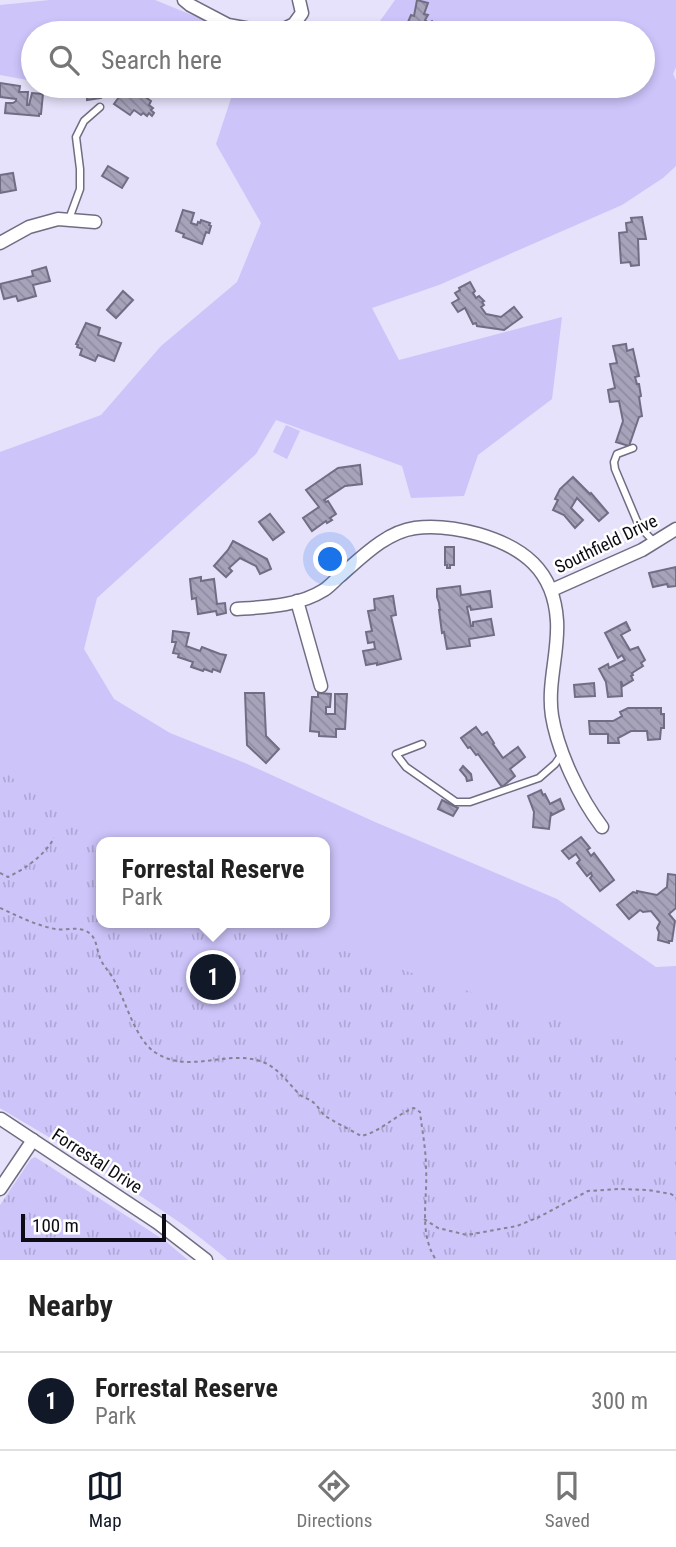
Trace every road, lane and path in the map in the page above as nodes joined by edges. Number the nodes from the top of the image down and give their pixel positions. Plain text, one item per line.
1 (184, 0) edge
2 (299, 0) edge
3 (221, 21) edge
4 (297, 21) edge
5 (100, 107) dead end
6 (68, 220) junction
7 (95, 222) dead end
8 (0, 243) edge
9 (633, 449) dead end
10 (676, 528) edge
11 (654, 543) junction
12 (552, 590) junction
13 (297, 601) junction
14 (237, 610) dead end
15 (321, 686) dead end
16 (422, 744) dead end
17 (563, 753) junction
18 (601, 827) dead end
19 (54, 838) dead end
20 (0, 873) edge
21 (0, 908) edge
22 (1, 1119) edge
23 (33, 1140) junction
24 (0, 1189) edge
25 (676, 1197) edge
26 (424, 1219) junction
27 (206, 1260) edge
28 (436, 1260) edge

1 - 3 street
2 - 4 street
5 - 6 lane
6 - 7 street
6 - 8 street
9 - 11 lane
10 - 11 street, Southfield Drive
11 - 12 street, Southfield Drive
12 - 13 street
12 - 17 street
13 - 14 street
13 - 15 street
16 - 17 lane
17 - 18 street
19 - 20 path
21 - 26 path
22 - 23 street, Forrestal Drive
23 - 24 street
23 - 27 street, Forrestal Drive
25 - 26 path
26 - 28 path

